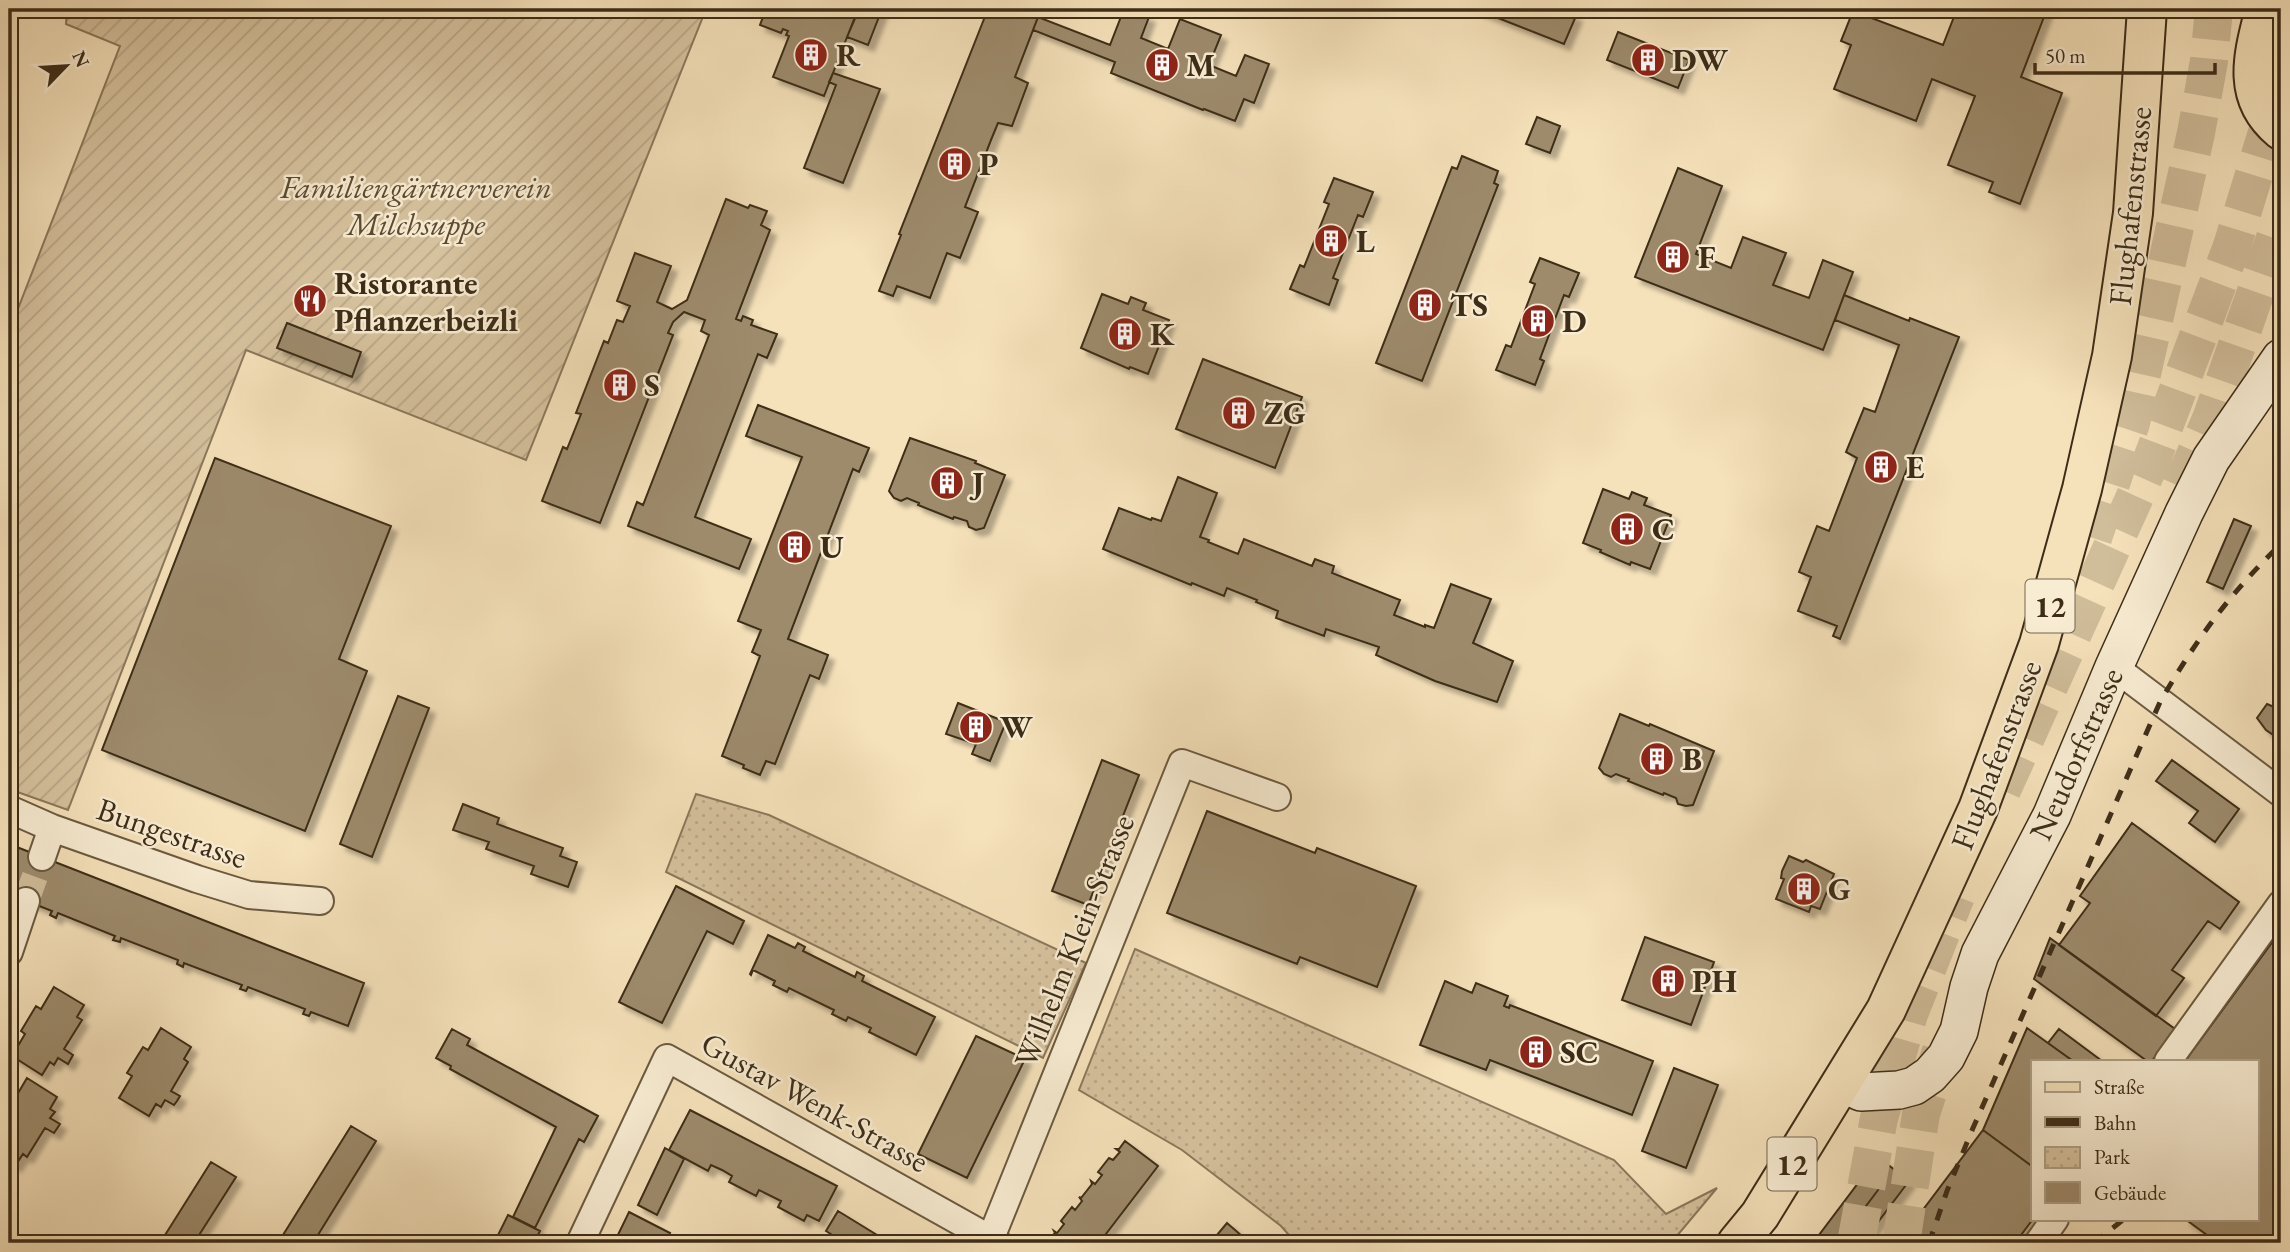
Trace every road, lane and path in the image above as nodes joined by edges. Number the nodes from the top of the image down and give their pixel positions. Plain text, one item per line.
1 (2147, 9) edge
2 (2265, 9) edge
3 (2255, 50) junction
4 (2281, 90) edge
5 (2281, 130) edge
6 (2281, 358) edge
7 (2114, 667) junction
8 (2281, 793) edge
9 (1277, 797) dead end
10 (9, 808) edge
11 (52, 828) junction
12 (42, 857) tunnel mouth
13 (26, 901) tunnel mouth
14 (320, 901) dead end
15 (2281, 904) edge
16 (9, 952) edge
17 (2169, 1060) edge
18 (1843, 1083) junction
19 (2054, 1220) edge
20 (994, 1240) edge
21 (580, 1243) edge
22 (1737, 1243) edge
23 (2038, 1243) edge

1 - 18 main road, Flughafenstrasse / 12
2 - 3 main road
3 - 4 main road
3 - 5 main road
6 - 7 street, Neudorfstrasse
7 - 8 street
7 - 18 street, Neudorfstrasse
9 - 20 street, Wilhelm Klein-Strasse
10 - 11 street, Bungestrasse
11 - 12 street
11 - 14 street, Bungestrasse
13 - 16 street
15 - 17 street
18 - 22 main road, Flughafenstrasse / 12
19 - 23 street
20 - 21 street, Gustav Wenk-Strasse

